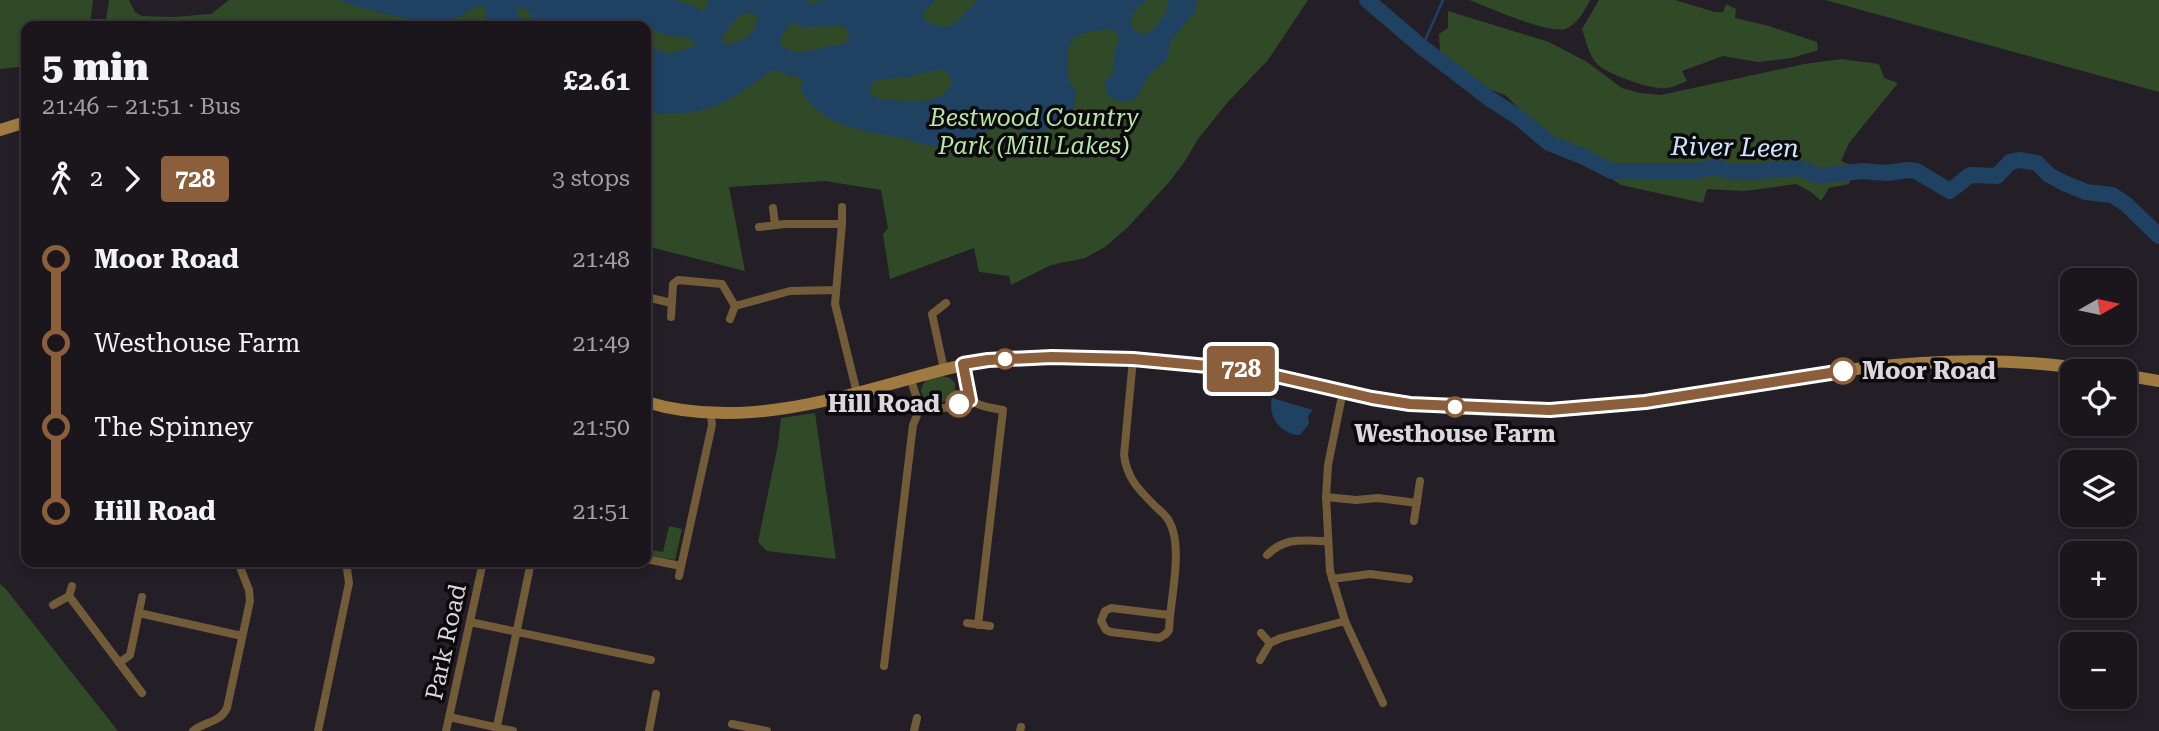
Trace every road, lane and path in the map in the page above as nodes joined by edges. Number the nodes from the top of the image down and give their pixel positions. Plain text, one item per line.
1 (21, 124) edge
2 (0, 130) edge
3 (842, 206) dead end
4 (773, 208) dead end
5 (842, 224) junction
6 (775, 225) junction
7 (759, 227) dead end
8 (835, 290) junction
9 (651, 298) edge
10 (672, 303) junction
11 (946, 303) dead end
12 (735, 306) junction
13 (671, 317) dead end
14 (730, 319) dead end
15 (1133, 359) junction
16 (963, 364) junction
17 (2060, 366) edge
18 (944, 369) junction
19 (911, 377) junction
20 (2137, 377) edge
21 (2159, 381) edge
22 (1343, 391) junction
23 (857, 393) junction
24 (970, 400) junction
25 (651, 403) edge
26 (919, 408) junction
27 (711, 414) junction
28 (1420, 481) dead end
29 (1326, 497) junction
30 (1417, 503) junction
31 (1414, 521) dead end
32 (1276, 533) dead end
33 (1328, 541) junction
34 (1281, 543) junction
35 (1267, 555) dead end
36 (651, 560) edge
37 (681, 566) junction
38 (240, 567) edge
39 (347, 567) edge
40 (482, 567) edge
41 (530, 567) edge
42 (679, 576) dead end
43 (1392, 577) junction
44 (1332, 579) junction
45 (1409, 579) dead end
46 (72, 586) dead end
47 (1389, 589) dead end
48 (69, 596) junction
49 (142, 597) dead end
50 (53, 605) dead end
51 (139, 613) junction
52 (1169, 615) junction
53 (1345, 621) junction
54 (470, 622) junction
55 (967, 623) dead end
56 (978, 625) junction
57 (990, 626) dead end
58 (517, 632) junction
59 (1261, 633) dead end
60 (242, 636) junction
61 (1270, 643) junction
62 (651, 660) dead end
63 (1260, 660) dead end
64 (119, 663) junction
65 (884, 666) dead end
66 (142, 693) dead end
67 (656, 694) dead end
68 (1383, 703) dead end
69 (652, 713) junction
70 (663, 715) dead end
71 (449, 717) junction
72 (917, 718) dead end
73 (732, 724) dead end
74 (496, 729) edge
75 (750, 729) edge
76 (193, 731) edge
77 (318, 731) edge
78 (446, 731) edge
79 (513, 731) edge
80 (649, 731) edge
81 (767, 731) edge
82 (914, 731) edge

1 - 2 main road
3 - 5 street
4 - 6 street
5 - 6 street
5 - 8 street
6 - 7 street
8 - 12 street
8 - 23 street
9 - 10 street
10 - 12 street
10 - 13 street
11 - 18 street
12 - 14 street
15 - 16 main road
15 - 22 main road
15 - 52 street
16 - 18 main road
16 - 24 street
17 - 22 main road
18 - 19 main road
19 - 23 main road
19 - 26 street
20 - 21 main road
22 - 29 street
23 - 27 main road
24 - 26 street
24 - 56 street
25 - 27 main road
26 - 65 street
27 - 37 street
28 - 30 street
29 - 30 street
29 - 33 street
30 - 31 street
32 - 34 street
33 - 34 street
33 - 44 street
34 - 35 street
36 - 37 street
37 - 42 street
38 - 60 street
39 - 77 street
40 - 54 street, Park Road
41 - 58 street
43 - 44 street
43 - 45 street
43 - 47 street
44 - 53 street
46 - 48 street
48 - 50 street
48 - 64 street
49 - 51 street
51 - 60 street
51 - 64 street
52 - 52 street
53 - 61 street
53 - 68 street
54 - 58 street
54 - 71 street, Park Road
55 - 56 street
56 - 57 street
58 - 62 street
58 - 74 street
59 - 61 street
60 - 76 street
61 - 63 street
64 - 66 street
67 - 69 street
69 - 70 street
69 - 80 street
71 - 74 street
71 - 78 street, Park Road
72 - 82 street
73 - 75 street
74 - 79 street
75 - 81 street

